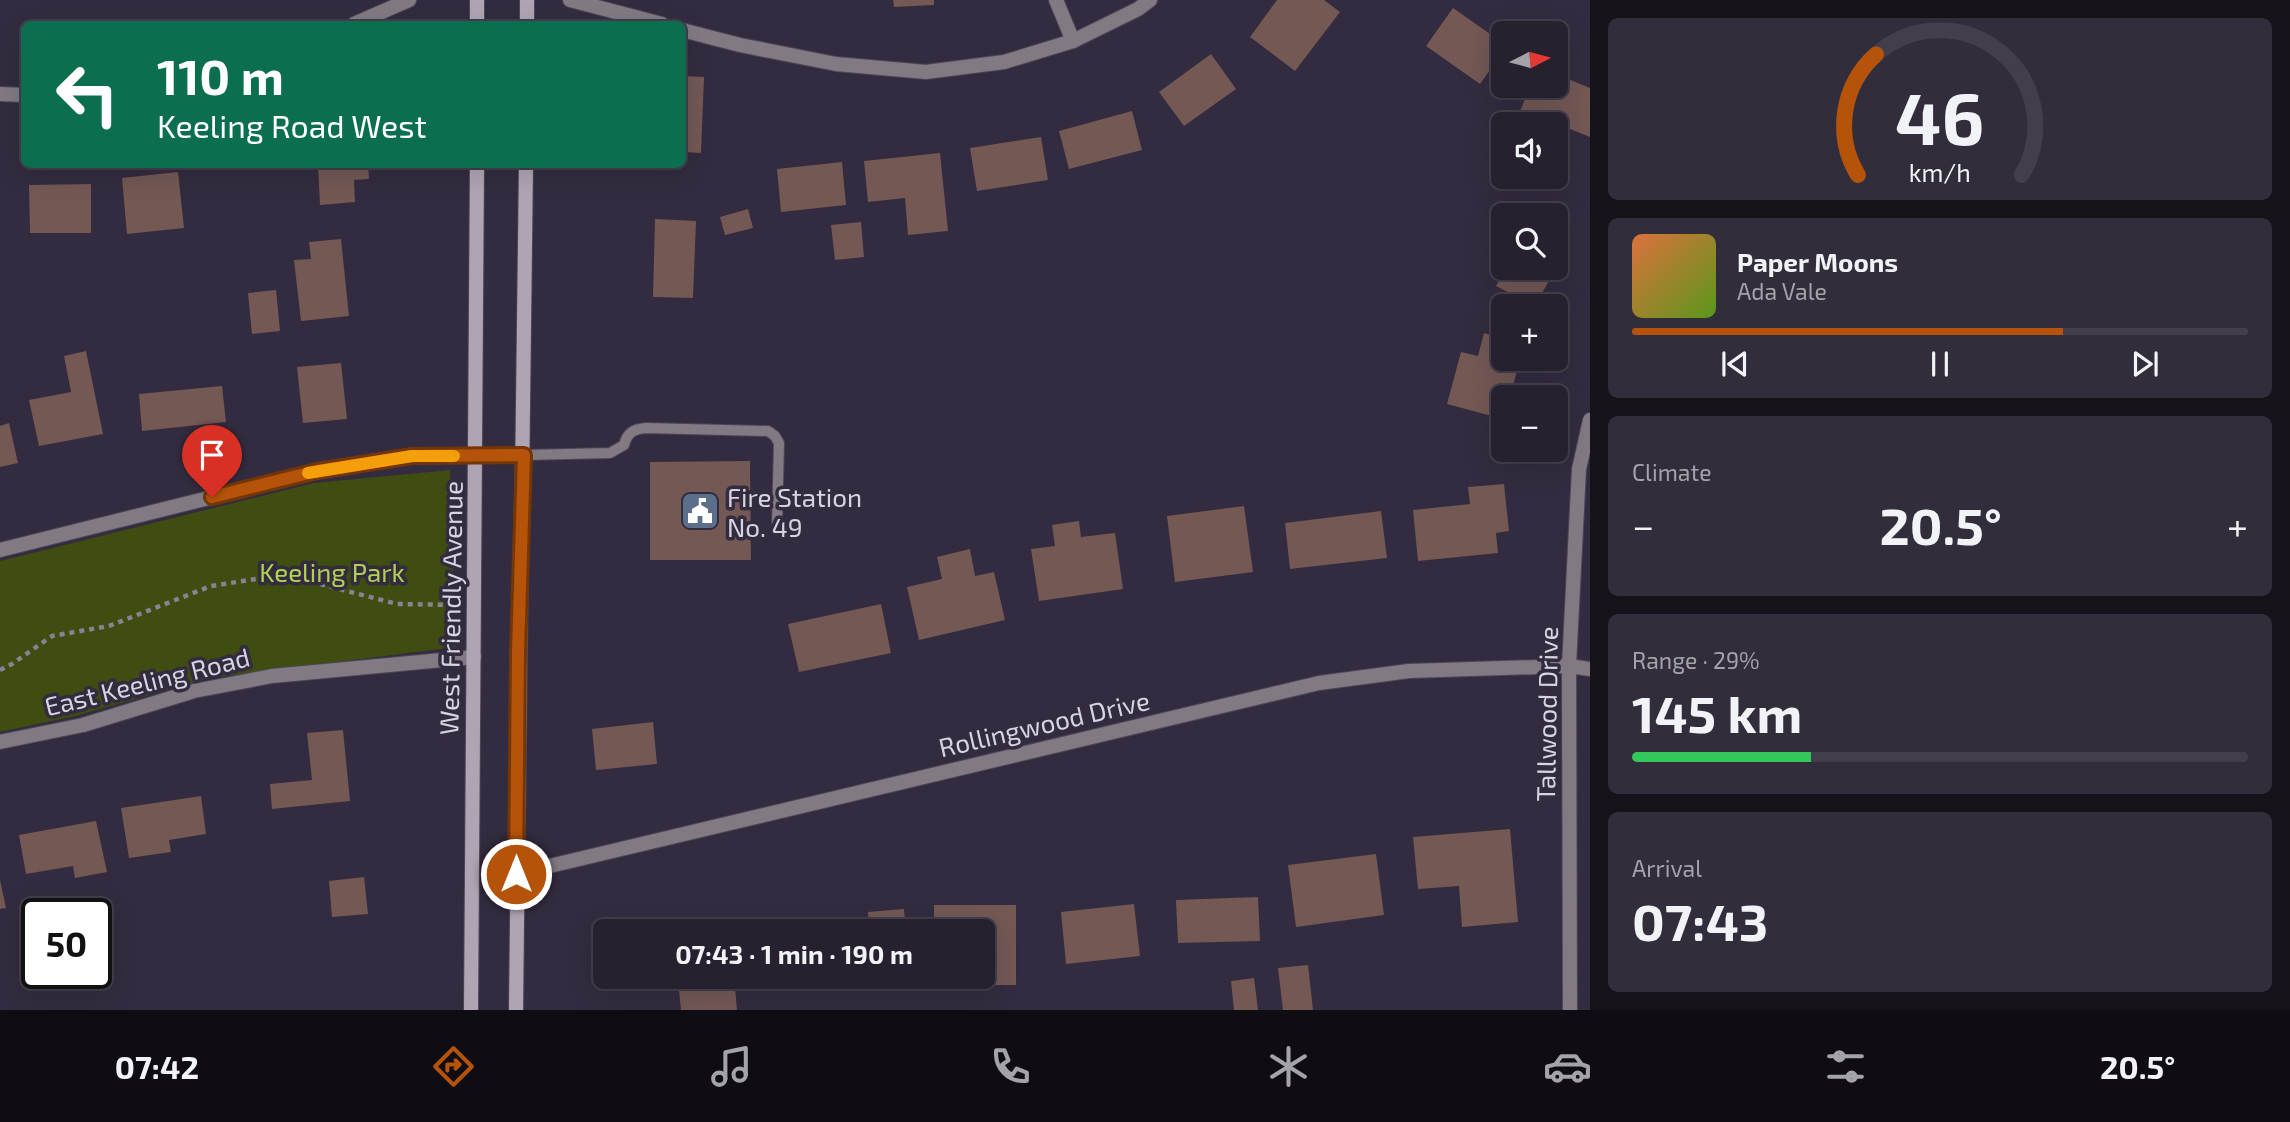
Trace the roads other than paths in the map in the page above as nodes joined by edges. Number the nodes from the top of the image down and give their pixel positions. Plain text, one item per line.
1 (409, 0) edge
2 (477, 0) edge
3 (527, 0) edge
4 (570, 0) edge
5 (1056, 0) edge
6 (1150, 0) edge
7 (361, 21) edge
8 (477, 21) edge
9 (527, 21) edge
10 (650, 21) edge
11 (686, 31) edge
12 (1073, 41) junction
13 (0, 94) edge
14 (21, 95) edge
15 (477, 168) edge
16 (526, 168) edge
17 (1590, 420) edge
18 (476, 455) junction
19 (524, 455) junction
20 (777, 524) dead end
21 (0, 550) edge
22 (474, 657) junction
23 (1569, 666) junction
24 (1590, 669) edge
25 (0, 742) edge
26 (516, 874) junction
27 (471, 1010) edge
28 (516, 1010) edge
29 (1570, 1010) edge

1 - 7 street
2 - 8 main road
3 - 9 main road
4 - 10 street
5 - 12 street
6 - 12 street
11 - 12 street
13 - 14 street
15 - 18 main road, West Friendly Avenue
16 - 19 main road
17 - 23 street, Tallwood Drive
18 - 19 street
18 - 21 street
18 - 22 main road, West Friendly Avenue
19 - 20 lane
19 - 26 main road
22 - 25 street, East Keeling Road
22 - 27 main road, West Friendly Avenue
23 - 24 street, Rollingwood Drive
23 - 26 street, Rollingwood Drive
23 - 29 street, Tallwood Drive
26 - 28 main road

